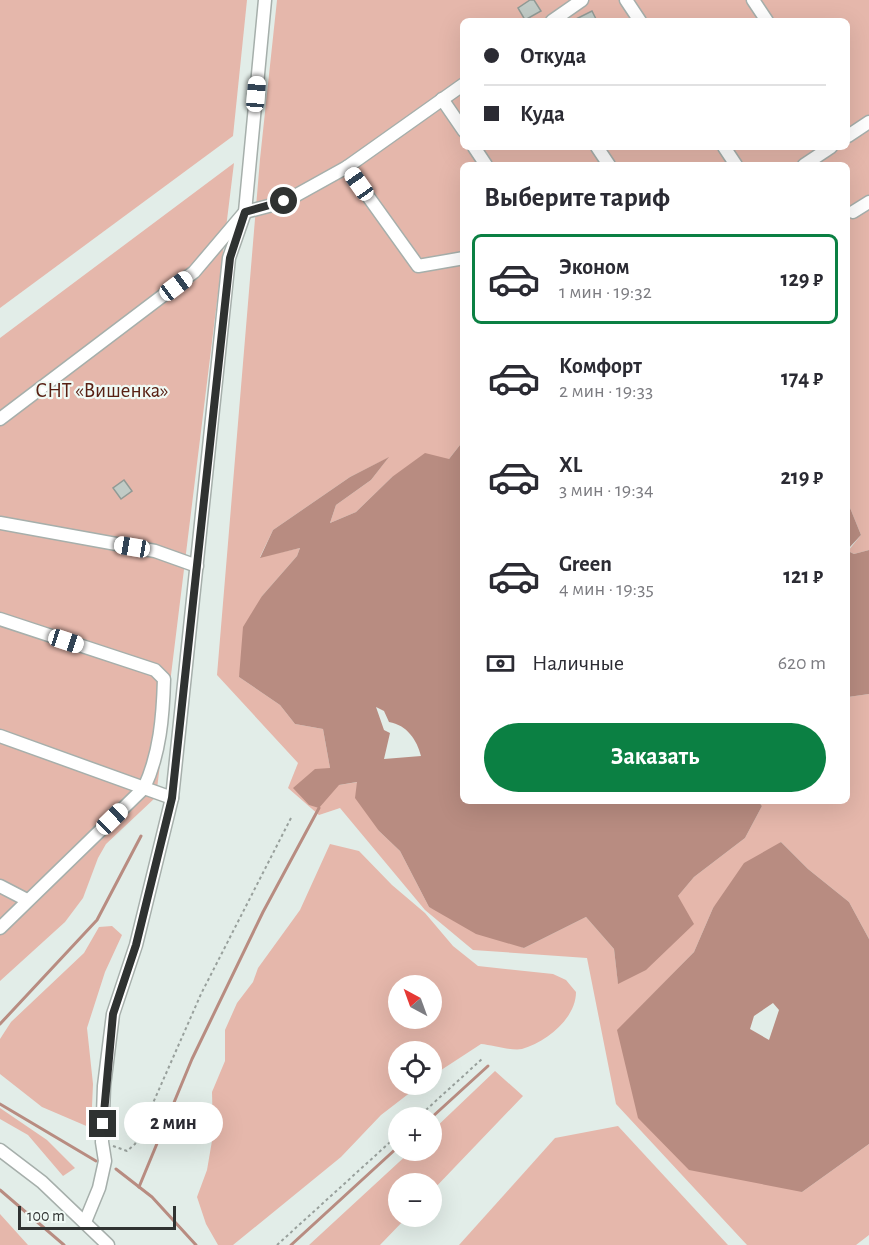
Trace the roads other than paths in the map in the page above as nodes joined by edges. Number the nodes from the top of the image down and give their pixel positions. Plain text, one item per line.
1 (265, 0) edge
2 (582, 0) edge
3 (626, 0) edge
4 (753, 0) edge
5 (556, 18) edge
6 (638, 18) edge
7 (765, 18) edge
8 (460, 87) edge
9 (442, 99) junction
10 (869, 122) edge
11 (460, 125) edge
12 (850, 135) edge
13 (826, 150) edge
14 (808, 162) edge
15 (347, 167) junction
16 (869, 202) edge
17 (245, 212) junction
18 (853, 212) dead end
19 (460, 259) edge
20 (0, 419) edge
21 (0, 523) edge
22 (197, 566) junction
23 (0, 619) edge
24 (0, 736) edge
25 (144, 788) junction
26 (172, 798) junction
27 (0, 886) edge
28 (27, 900) junction
29 (0, 928) edge
30 (0, 1150) edge
31 (85, 1222) junction
32 (108, 1245) edge

1 - 17 street
2 - 5 street
3 - 6 street
4 - 7 street
8 - 9 street
9 - 11 street
9 - 15 street
10 - 12 street
13 - 14 street
15 - 17 street
15 - 19 street
16 - 18 street
17 - 20 street
17 - 22 street
21 - 22 street
22 - 26 street
23 - 25 street
24 - 25 street
25 - 26 street
25 - 28 street
26 - 31 street
27 - 28 street
28 - 29 street
30 - 31 street
31 - 32 street

